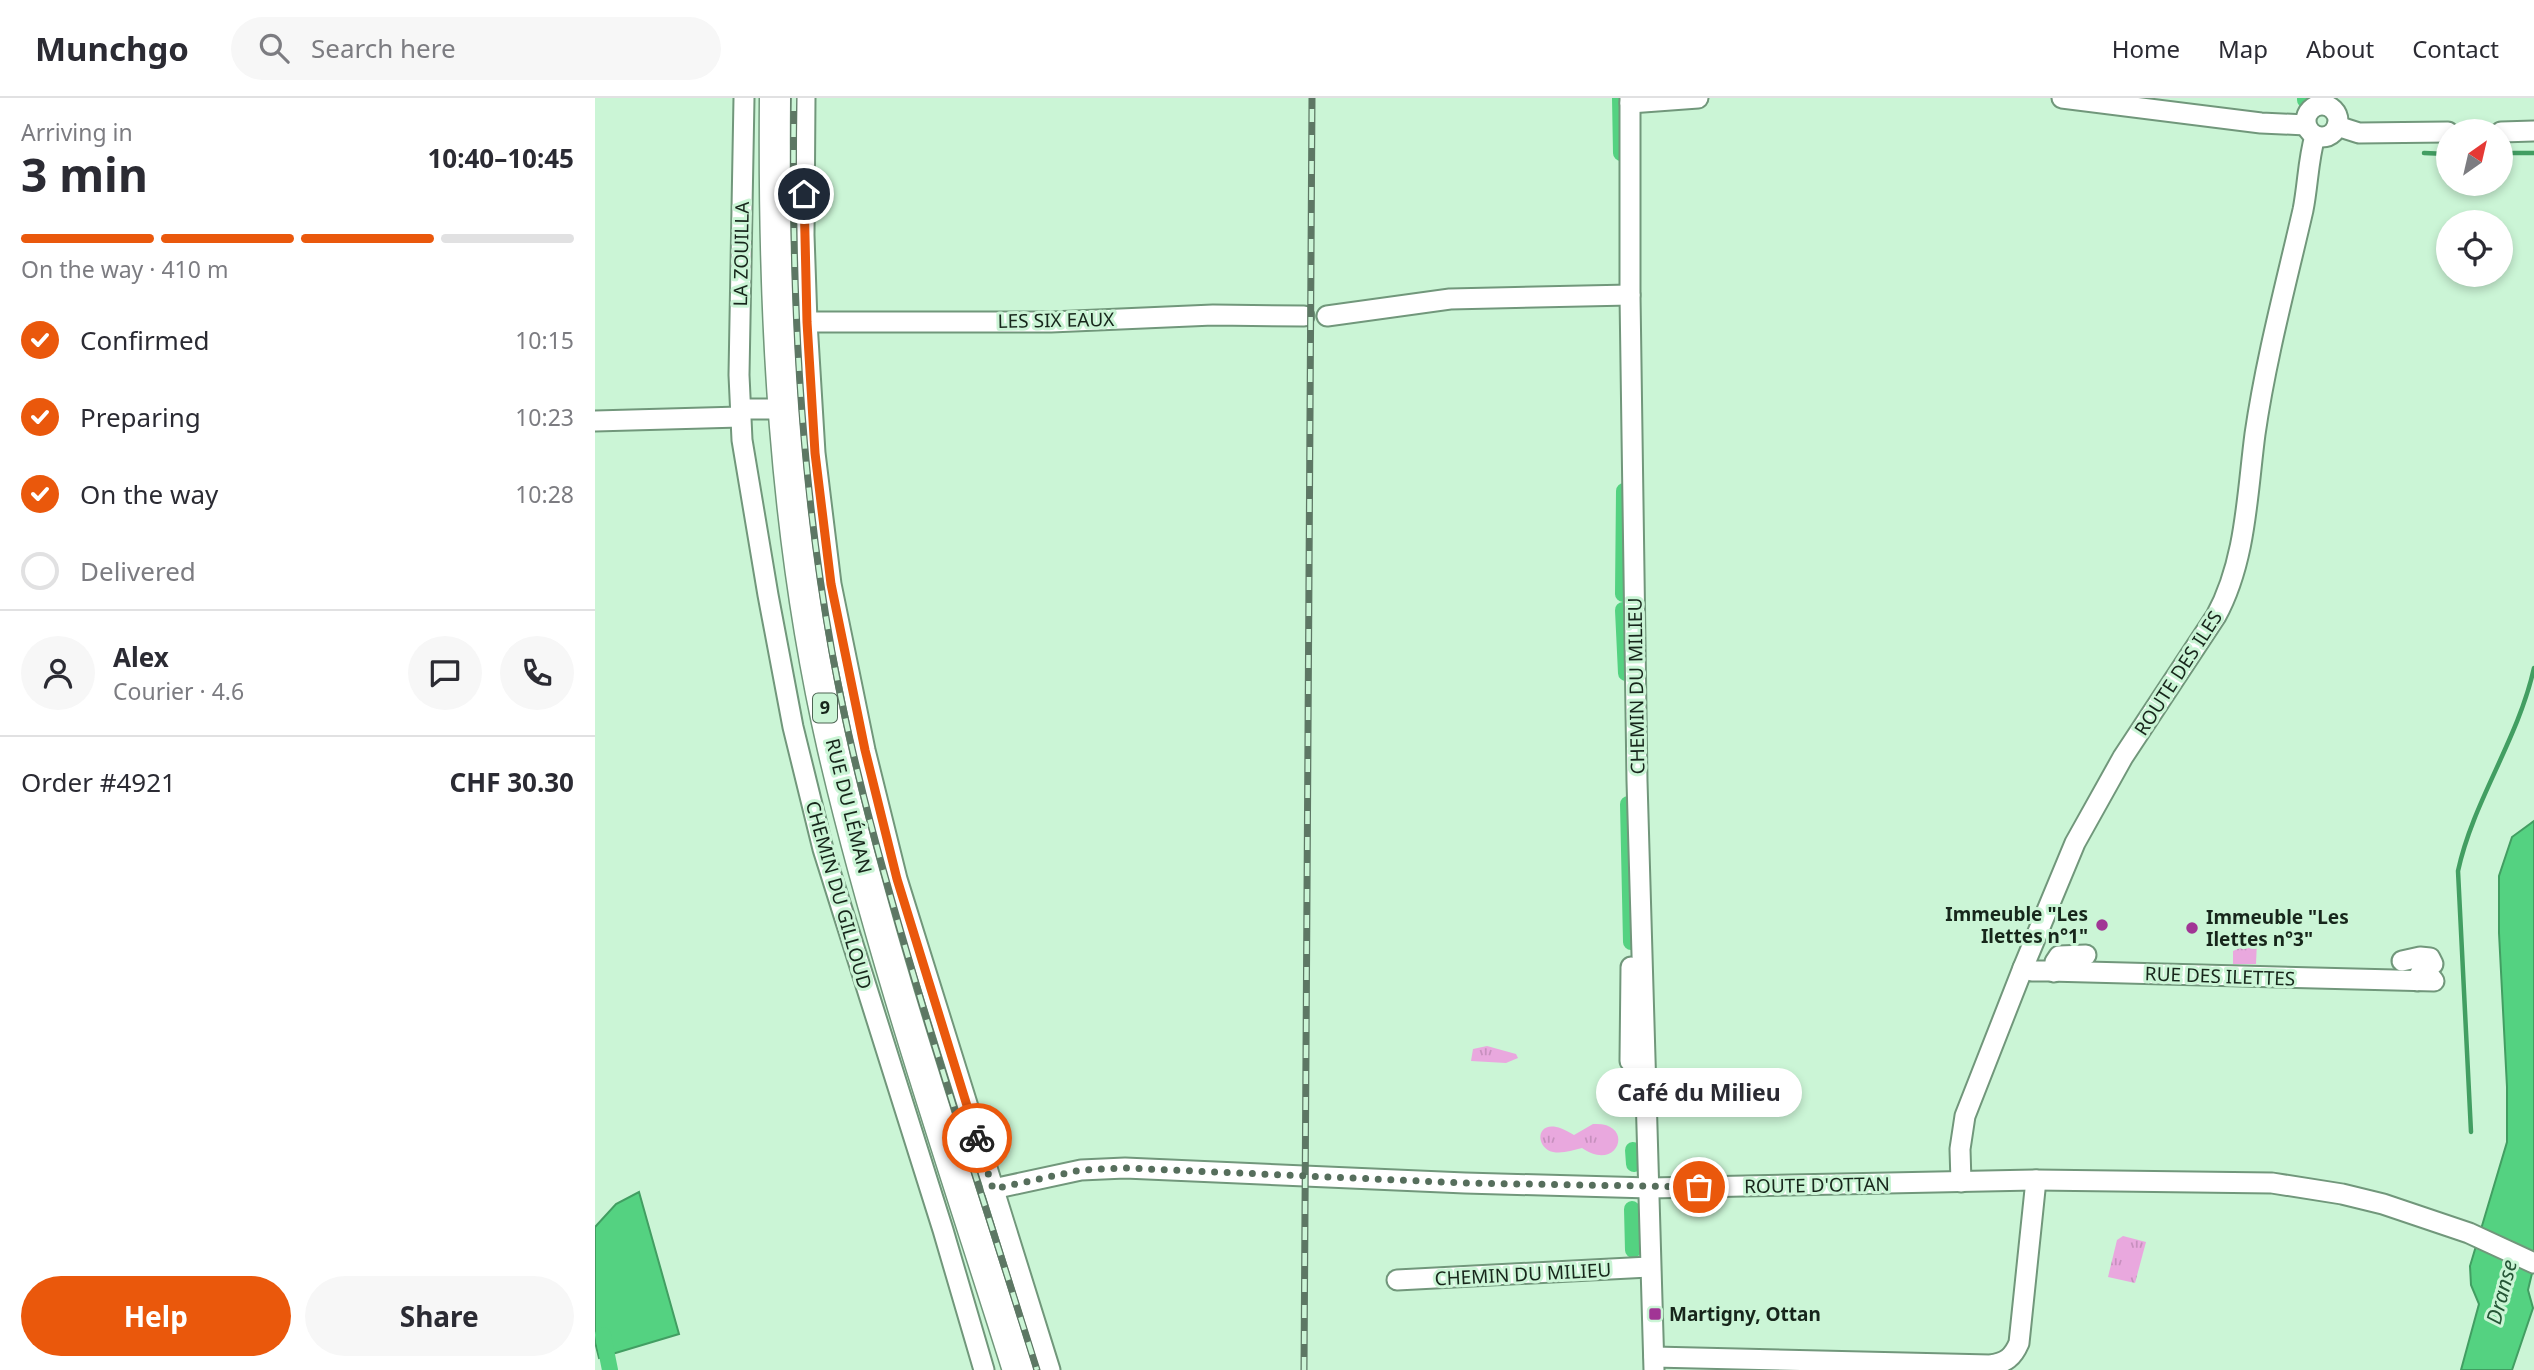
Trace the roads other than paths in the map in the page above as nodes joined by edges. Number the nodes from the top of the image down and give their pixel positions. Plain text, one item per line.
1 (744, 98) edge
2 (775, 98) edge
3 (805, 98) edge
4 (1698, 98) edge
5 (2062, 98) edge
6 (1630, 101) edge
7 (2322, 102) edge
8 (2337, 126) junction
9 (2311, 130) junction
10 (2534, 131) edge
11 (2436, 132) edge
12 (2513, 132) edge
13 (1630, 295) junction
14 (1304, 316) dead end
15 (1327, 316) dead end
16 (807, 322) junction
17 (782, 409) junction
18 (740, 413) junction
19 (595, 421) edge
20 (2086, 956) dead end
21 (1631, 958) dead end
22 (2402, 961) dead end
23 (2023, 968) junction
24 (2054, 971) junction
25 (1630, 1060) dead end
26 (2036, 1180) junction
27 (1961, 1182) junction
28 (1650, 1188) junction
29 (993, 1189) junction
30 (2534, 1262) edge
31 (1649, 1267) junction
32 (1397, 1280) dead end
33 (1654, 1363) edge
34 (984, 1370) edge
35 (1018, 1370) edge
36 (1050, 1370) edge

1 - 18 street, LA ZOUILLA
2 - 17 main road, RUE DU LÉMAN / 9
3 - 16 street
4 - 6 street
5 - 9 street
6 - 13 street, CHEMIN DU MILIEU
7 - 8 street, ROUTE DES ILES
7 - 9 street, ROUTE DES ILES
8 - 9 street
8 - 11 street
9 - 23 street, ROUTE DES ILES
10 - 12 street
13 - 15 street
13 - 28 street, CHEMIN DU MILIEU
14 - 16 street, LES SIX EAUX
16 - 29 street
17 - 18 street
17 - 35 main road, RUE DU LÉMAN / 9
18 - 19 street
18 - 34 street, CHEMIN DU GILLOUD
20 - 24 street
21 - 25 street
22 - 24 street, RUE DES ILETTES
23 - 24 street, RUE DES ILETTES
23 - 27 street, ROUTE DES ILES
26 - 27 street, ROUTE D'OTTAN
26 - 30 street, ROUTE D'OTTAN
26 - 33 street
27 - 28 street, ROUTE D'OTTAN
28 - 29 street, ROUTE D'OTTAN
28 - 31 street, CHEMIN DU MILIEU
29 - 36 street
31 - 32 street, CHEMIN DU MILIEU
31 - 33 street, CHEMIN DU MILIEU

